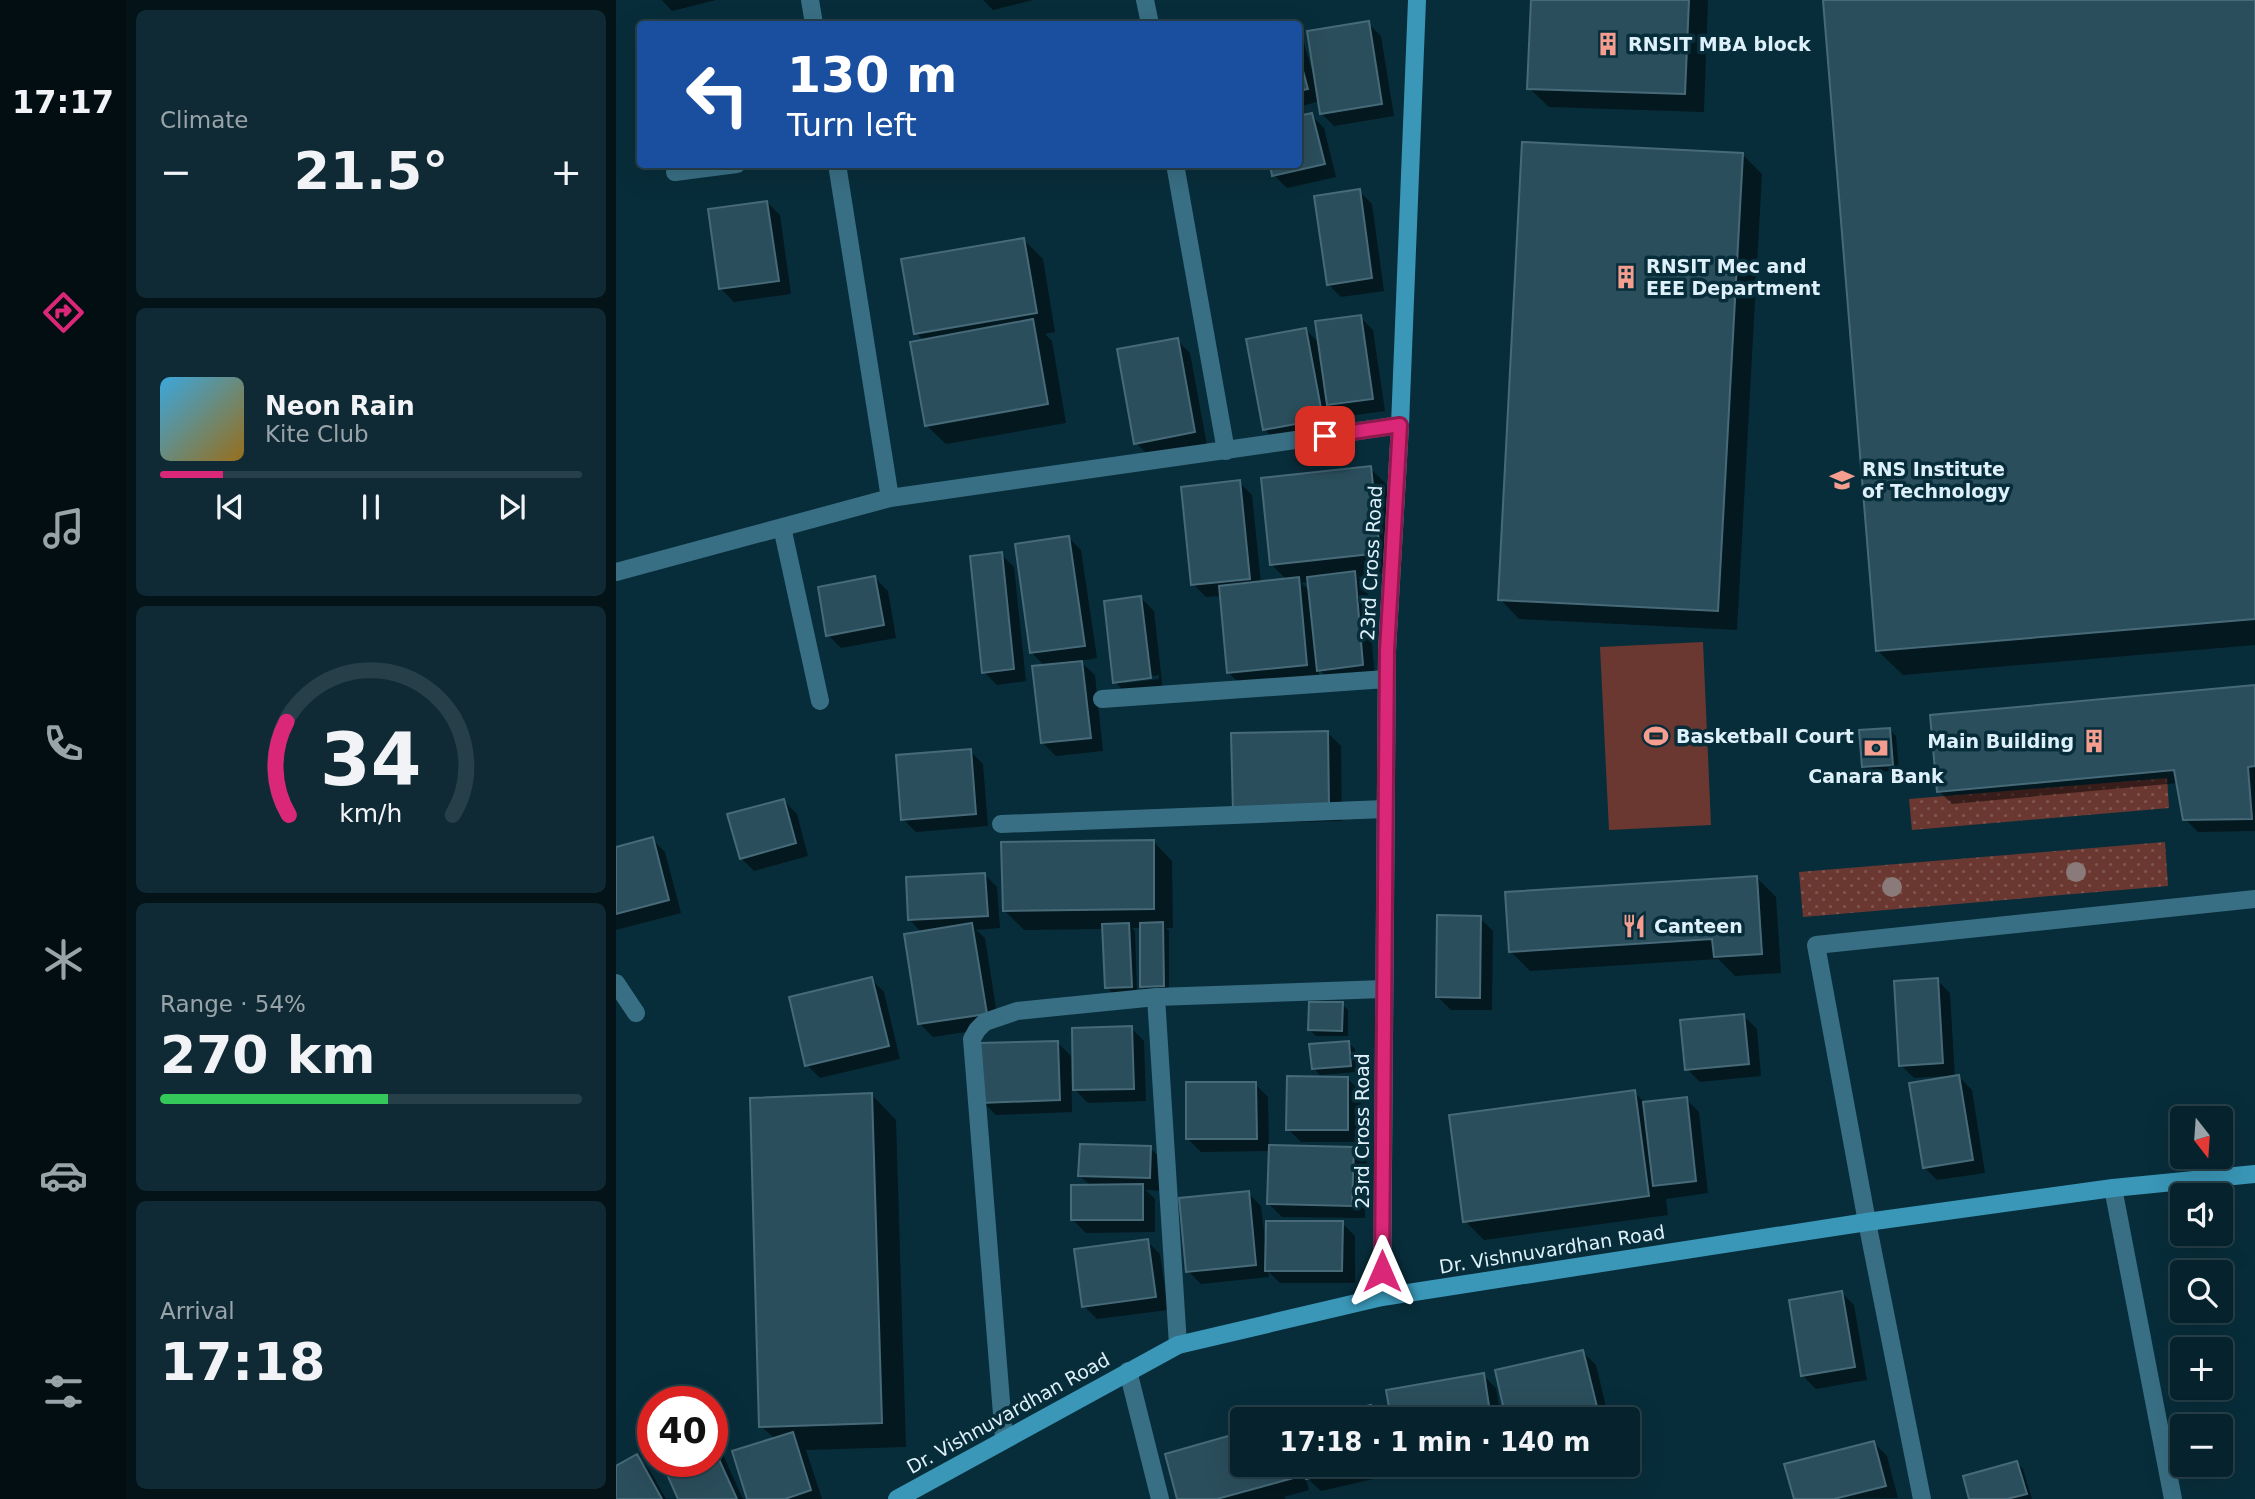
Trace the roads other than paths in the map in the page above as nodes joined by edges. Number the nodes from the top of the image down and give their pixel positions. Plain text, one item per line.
1 (810, 0) edge
2 (1145, 0) edge
3 (1417, 0) edge
4 (810, 21) edge
5 (1149, 21) edge
6 (706, 168) edge
7 (838, 168) edge
8 (1176, 168) edge
9 (675, 172) dead end
10 (1400, 425) junction
11 (1226, 451) junction
12 (890, 498) junction
13 (782, 527) junction
14 (616, 572) edge
15 (1387, 679) junction
16 (1102, 699) dead end
17 (820, 701) dead end
18 (1385, 809) junction
19 (1001, 824) dead end
20 (2255, 899) edge
21 (616, 983) edge
22 (1384, 989) junction
23 (1156, 997) junction
24 (636, 1013) dead end
25 (2255, 1174) edge
26 (2113, 1188) junction
27 (1867, 1222) junction
28 (1382, 1297) junction
29 (1178, 1345) junction
30 (1128, 1370) junction
31 (1004, 1439) junction
32 (897, 1499) edge
33 (1160, 1499) edge
34 (1922, 1499) edge
35 (2173, 1499) edge

1 - 4 street
2 - 5 street
3 - 10 main road, 23rd Cross Road
6 - 9 street
7 - 12 street
8 - 11 street
10 - 11 street
10 - 15 main road, 23rd Cross Road
11 - 12 street
12 - 13 street
13 - 14 street
13 - 17 street
15 - 16 street
15 - 18 main road, 23rd Cross Road
18 - 19 street
18 - 22 main road, 23rd Cross Road
20 - 27 street
21 - 24 street
22 - 23 street
22 - 28 main road, 23rd Cross Road
23 - 29 street
23 - 31 street
25 - 26 main road, Dr. Vishnuvardhan Road
26 - 27 main road, Dr. Vishnuvardhan Road
26 - 35 street
27 - 28 main road, Dr. Vishnuvardhan Road
27 - 34 street
28 - 29 main road, Dr. Vishnuvardhan Road
29 - 30 main road, Dr. Vishnuvardhan Road
30 - 31 main road, Dr. Vishnuvardhan Road
30 - 33 street
31 - 32 main road, Dr. Vishnuvardhan Road

